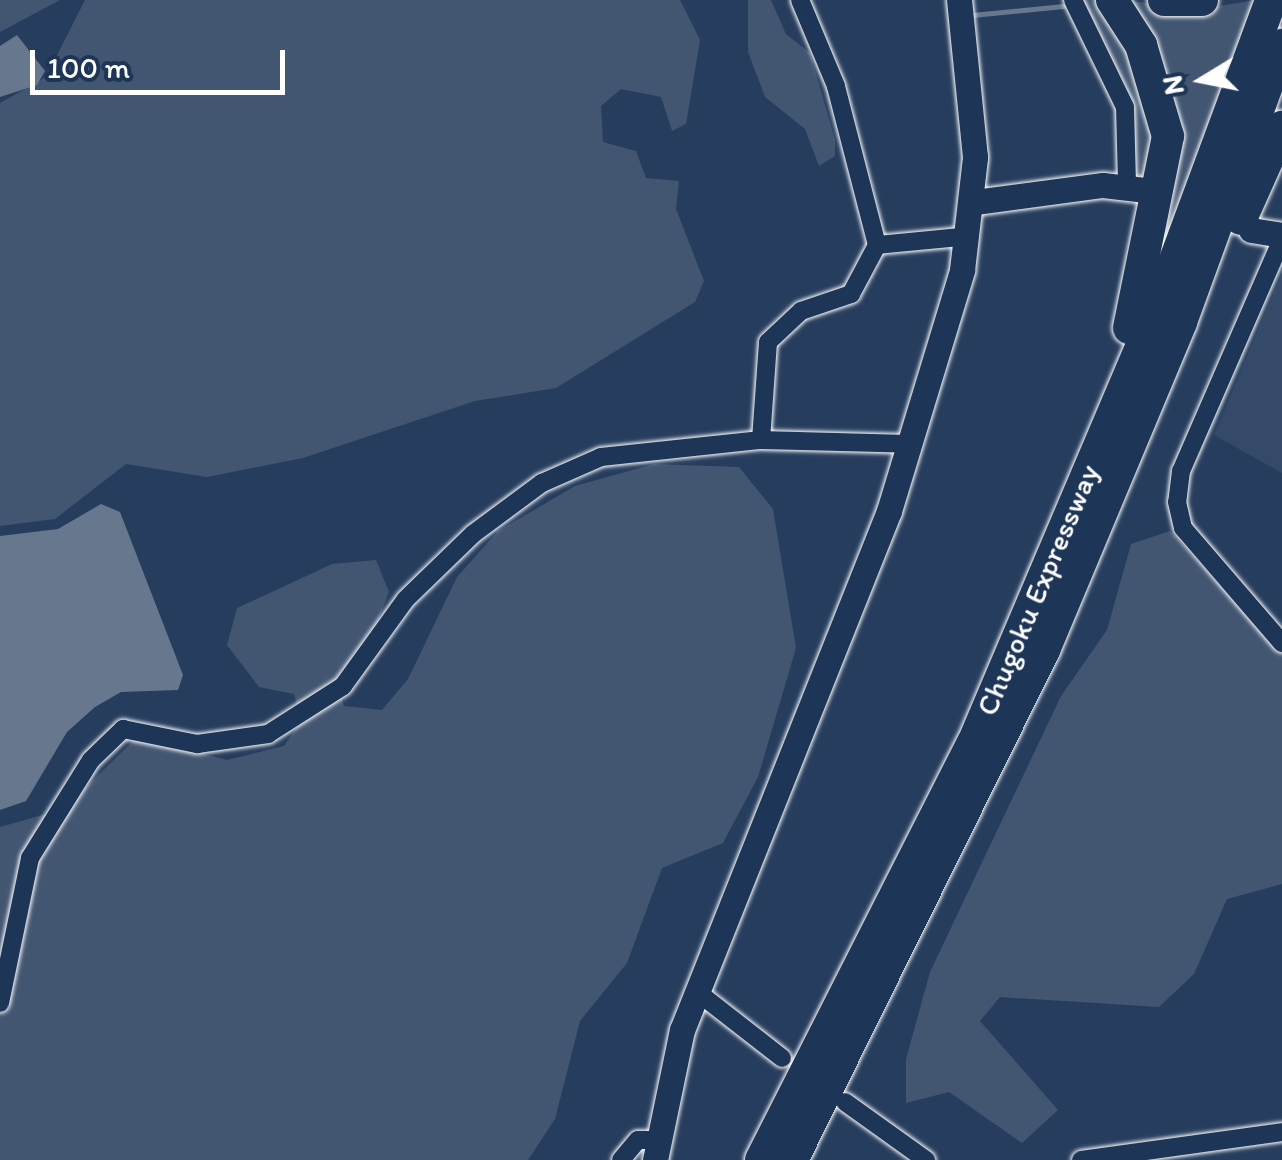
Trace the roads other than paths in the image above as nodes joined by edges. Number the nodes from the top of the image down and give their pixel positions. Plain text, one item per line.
1 (800, 0) edge
2 (959, 0) edge
3 (1073, 0) edge
4 (1112, 0) edge
5 (1164, 0) edge
6 (1202, 0) edge
7 (1272, 0) edge
8 (1282, 45) edge
9 (1282, 127) edge
10 (1127, 186) junction
11 (1153, 191) dead end
12 (976, 202) junction
13 (1251, 230) dead end
14 (970, 236) junction
15 (1282, 237) edge
16 (877, 246) junction
17 (761, 440) junction
18 (1132, 443) junction
19 (909, 444) junction
20 (1034, 602) junction
21 (1282, 644) edge
22 (696, 991) junction
23 (0, 1003) edge
24 (782, 1058) dead end
25 (845, 1102) dead end
26 (1282, 1132) edge
27 (656, 1150) edge
28 (621, 1160) edge
29 (760, 1160) edge
30 (792, 1160) edge
31 (926, 1160) edge
32 (1081, 1160) edge

1 - 16 street
2 - 12 street
3 - 10 street
4 - 20 highway
5 - 6 highway
7 - 20 highway, Chugoku Expressway
8 - 18 highway, Chugoku Expressway
9 - 18 highway
10 - 11 street
10 - 12 street
12 - 14 street
13 - 15 street
14 - 16 street
14 - 19 street
15 - 21 street
16 - 17 street
17 - 19 street
17 - 23 street
18 - 30 highway, Chugoku Expressway
19 - 22 street
20 - 29 highway, Chugoku Expressway
22 - 24 street
22 - 27 street
25 - 31 street
26 - 32 street
27 - 28 street

